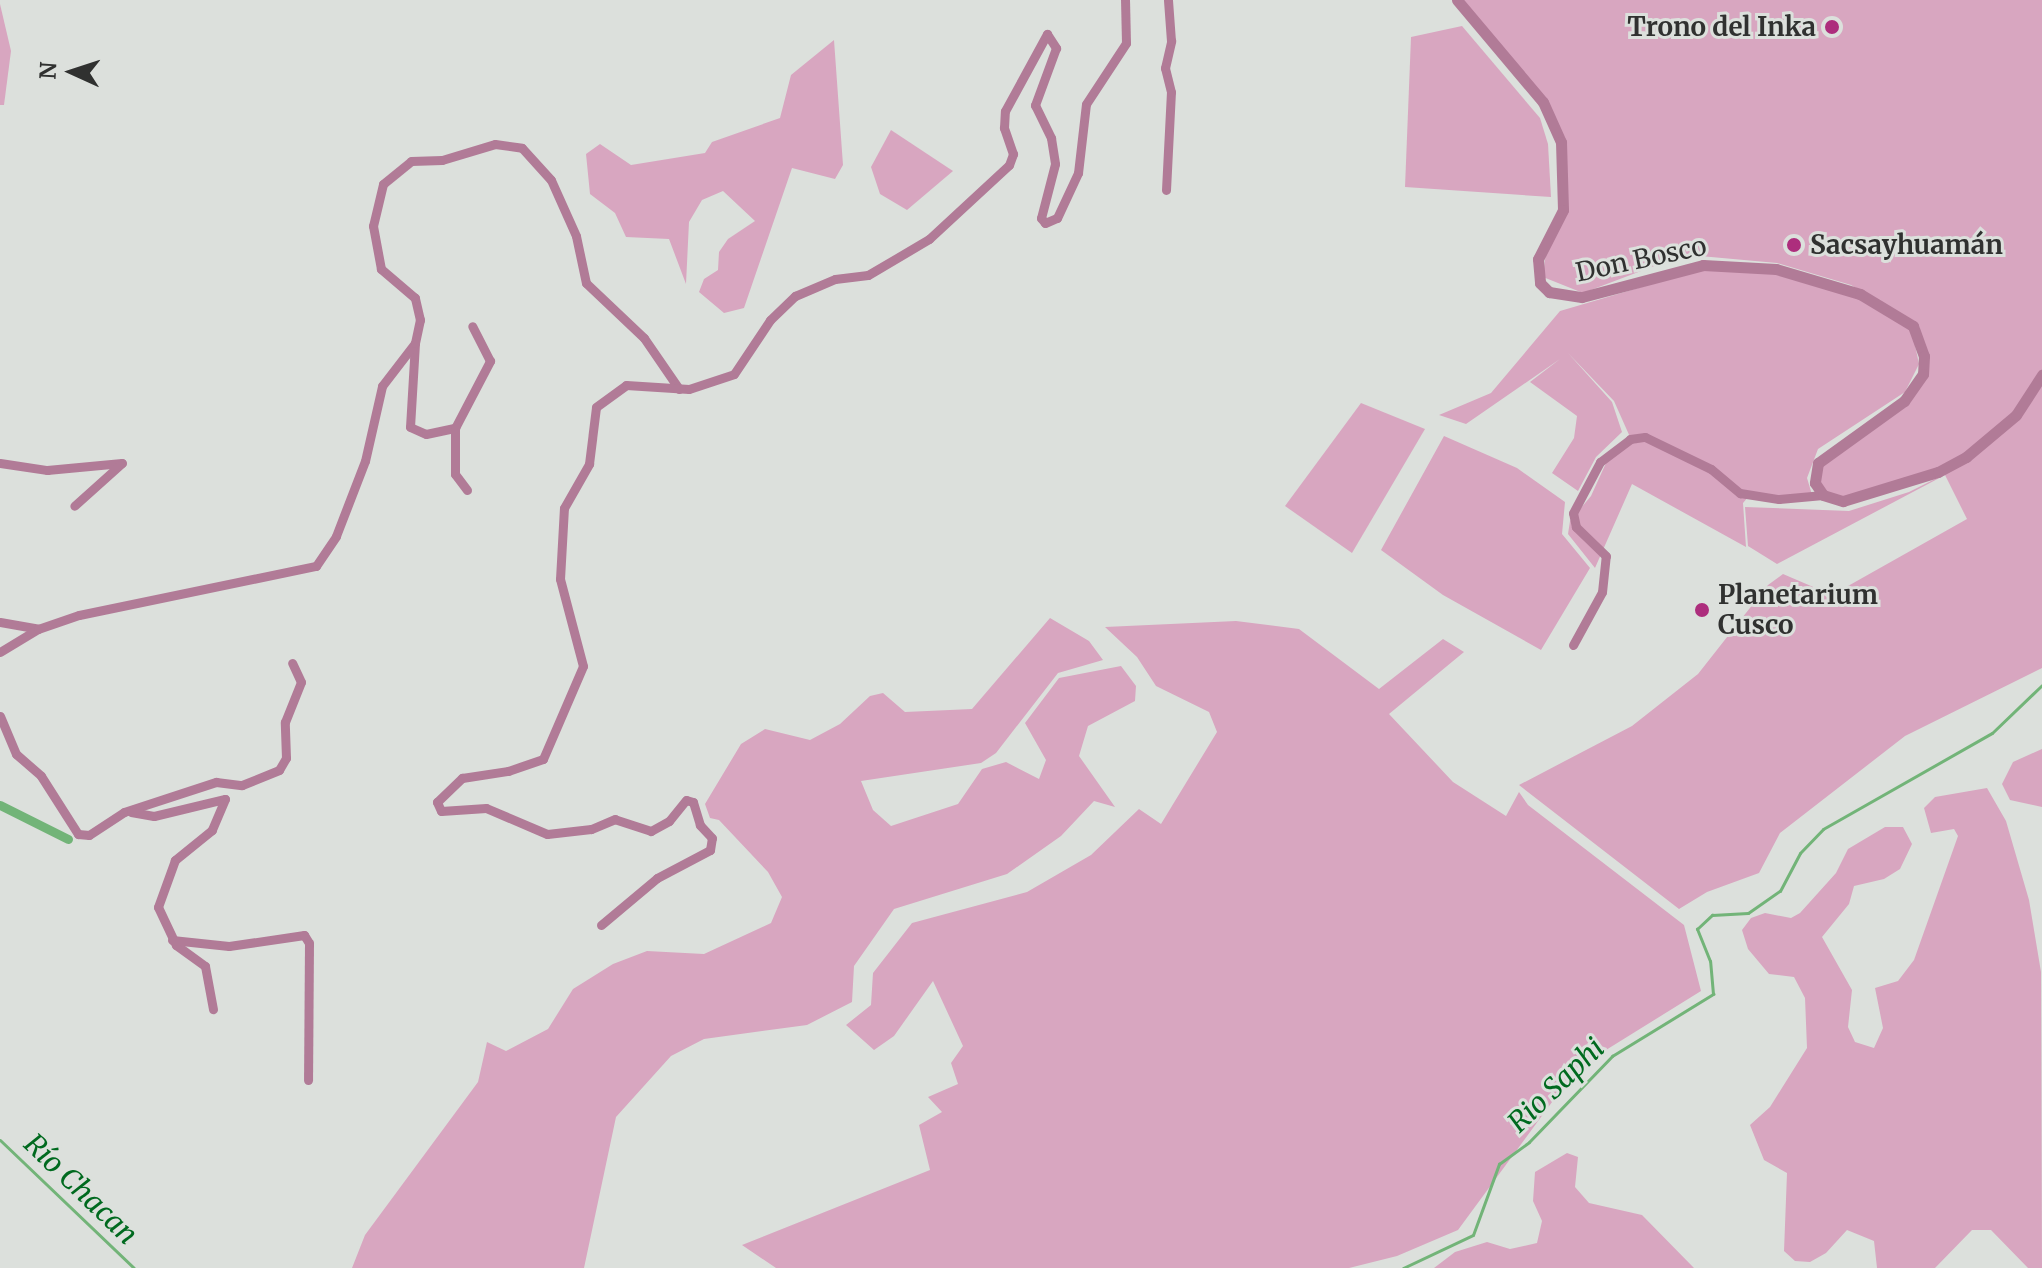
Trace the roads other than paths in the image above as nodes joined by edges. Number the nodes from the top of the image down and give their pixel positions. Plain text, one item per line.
1 (1125, 0) edge
2 (1168, 0) edge
3 (1457, 0) edge
4 (1166, 190) dead end
5 (472, 326) dead end
6 (415, 343) junction
7 (2042, 375) edge
8 (679, 389) junction
9 (455, 428) junction
10 (0, 463) edge
11 (467, 490) dead end
12 (1823, 495) junction
13 (74, 506) dead end
14 (0, 622) edge
15 (38, 629) junction
16 (1573, 645) dead end
17 (0, 652) edge
18 (292, 663) dead end
19 (0, 716) edge
20 (124, 812) junction
21 (601, 925) dead end
22 (172, 940) junction
23 (213, 1009) dead end
24 (308, 1080) dead end

1 - 8 street
2 - 4 street
3 - 12 street, Don Bosco
5 - 9 street
6 - 8 street
6 - 9 street
6 - 15 street
7 - 12 street
8 - 21 street
9 - 11 street
10 - 13 street
12 - 16 street
14 - 15 street
15 - 17 street
18 - 20 street
19 - 20 street
20 - 22 street
22 - 23 street
22 - 24 street

